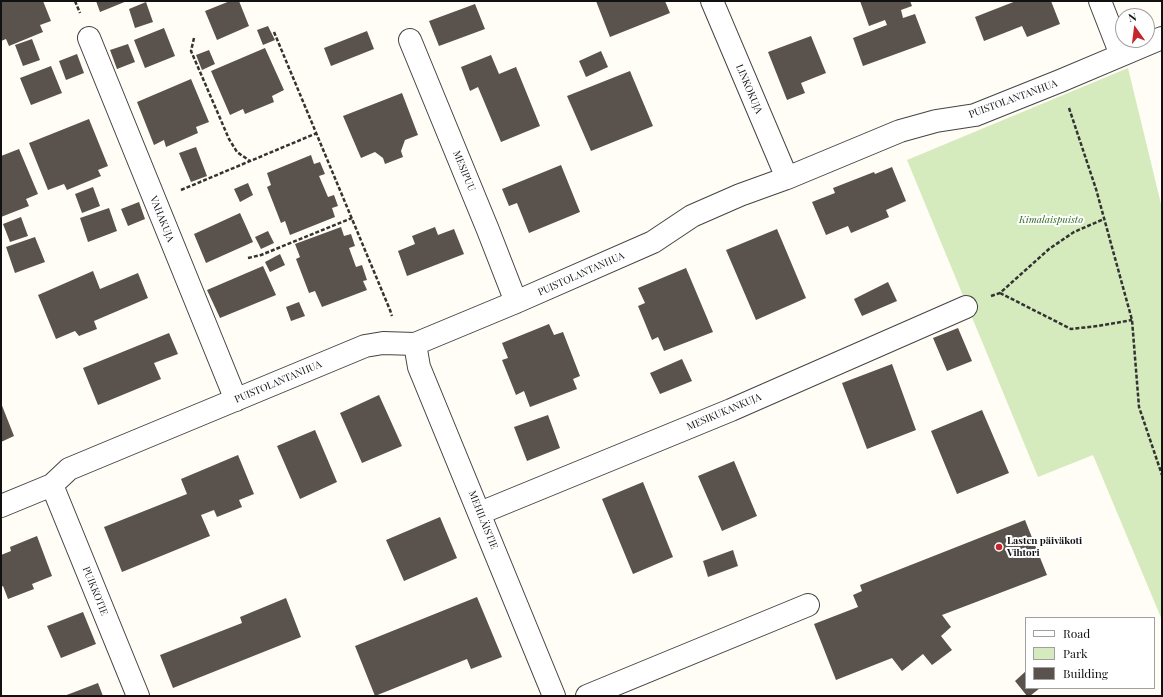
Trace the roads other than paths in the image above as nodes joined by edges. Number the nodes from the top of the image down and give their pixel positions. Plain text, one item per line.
1 (712, 1) edge
2 (1100, 1) edge
3 (89, 38) dead end
4 (1162, 38) edge
5 (410, 40) dead end
6 (1121, 55) junction
7 (787, 178) junction
8 (516, 302) junction
9 (966, 307) road end
10 (414, 344) junction
11 (236, 400) junction
12 (52, 485) junction
13 (1, 506) edge
14 (480, 513) junction
15 (808, 605) dead end
16 (138, 696) edge
17 (554, 696) edge
18 (587, 696) edge

1 - 7 street, LINKOKUJA
2 - 6 street
3 - 11 street, VAHAKUJA
4 - 6 street, PUISTOLANTANHUA
5 - 8 street, MESIPUU
6 - 7 street, PUISTOLANTANHUA
7 - 8 street, PUISTOLANTANHUA
8 - 10 street, PUISTOLANTANHUA
9 - 14 street, MESIKUKANKUJA
10 - 11 street, PUISTOLANTANHUA
10 - 14 street, MEHILÄISTIE
11 - 12 street, PUISTOLANTANHUA
12 - 13 street, PUISTOLANTANHUA
12 - 16 street, PUIKKOTIE
14 - 17 street, MEHILÄISTIE
15 - 18 street

